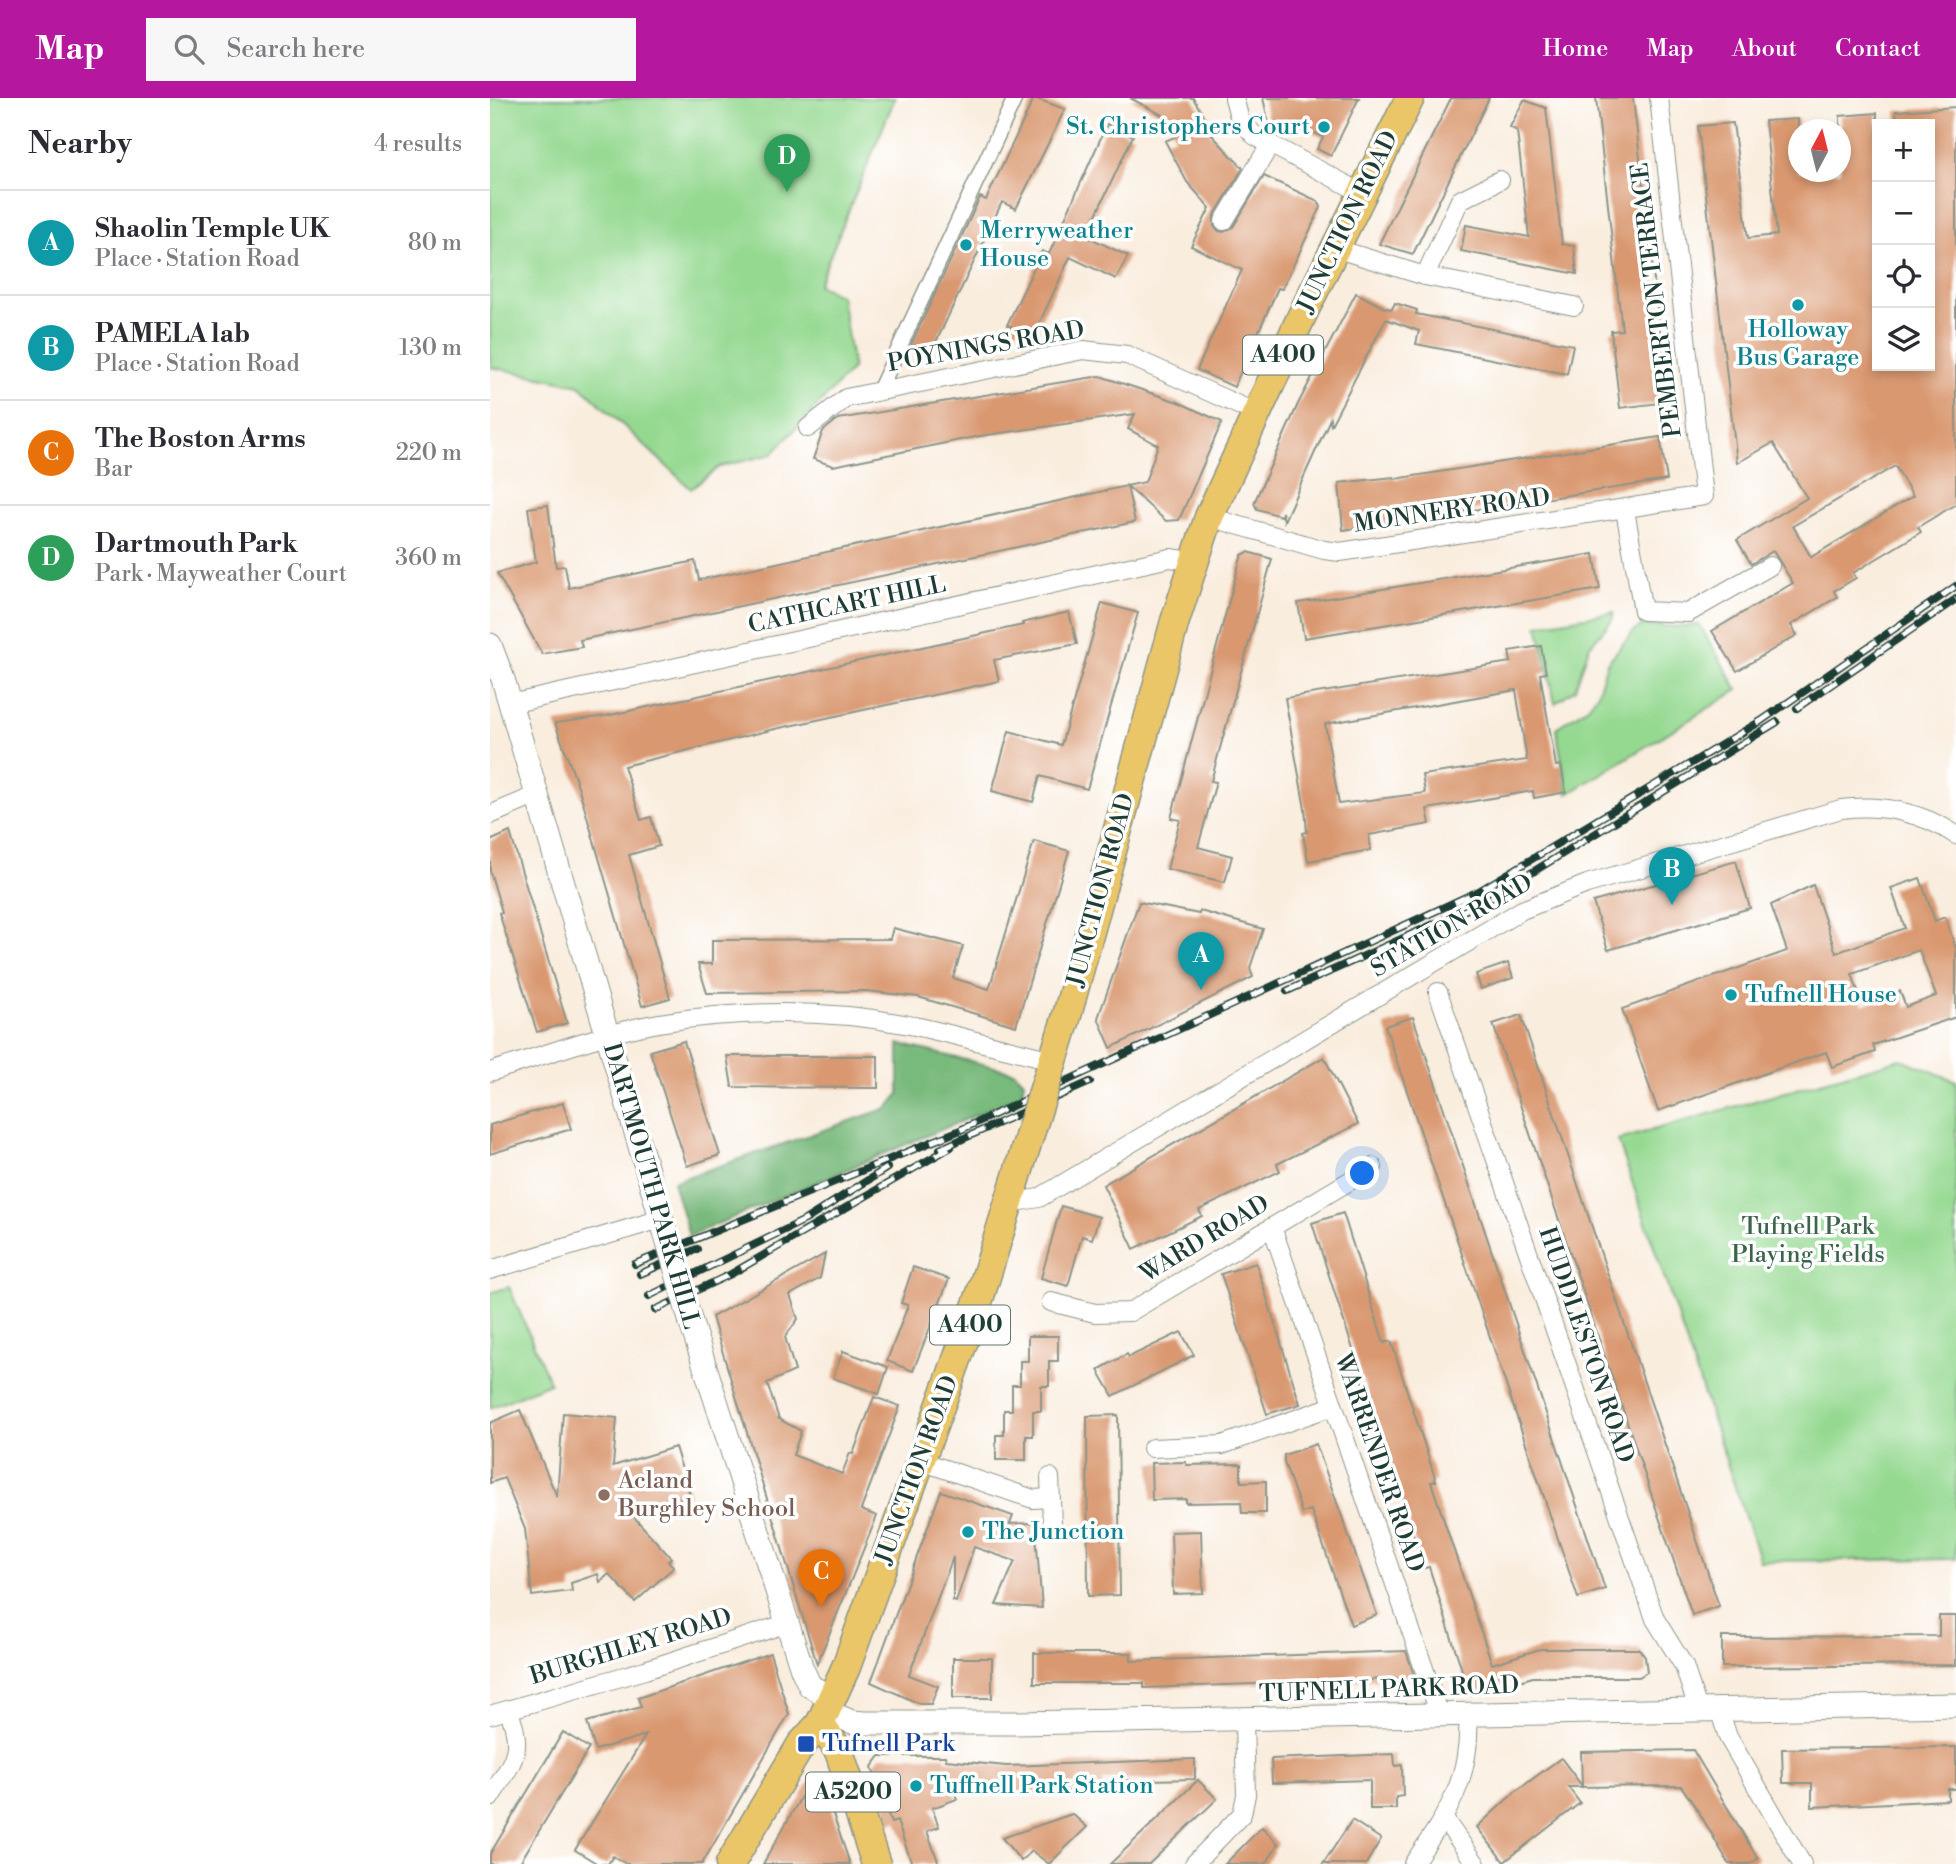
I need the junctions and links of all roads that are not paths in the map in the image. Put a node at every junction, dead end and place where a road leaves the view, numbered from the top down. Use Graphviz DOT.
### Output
graph roads {
  1 [pos="1016,98"];
  2 [pos="1234,98"];
  3 [pos="1410,98"];
  4 [pos="1659,98"];
  5 [pos="1270,145"];
  6 [pos="1500,180"];
  7 [pos="1362,193"];
  8 [pos="1224,221"];
  9 [pos="1334,248"];
  10 [pos="1425,276"];
  11 [pos="1574,306"];
  12 [pos="879,391"];
  13 [pos="1256,413"];
  14 [pos="808,428"];
  15 [pos="1704,496"];
  16 [pos="1625,510"];
  17 [pos="1209,517"];
  18 [pos="1193,561"];
  19 [pos="1770,566"];
  20 [pos="490,645"];
  21 [pos="510,704"];
  22 [pos="537,796"];
  23 [pos="490,815"];
  24 [pos="1956,835"];
  25 [pos="1438,992"];
  26 [pos="607,1036"];
  27 [pos="1052,1060"];
  28 [pos="490,1073"];
  29 [pos="1373,1167"];
  30 [pos="1009,1203"];
  31 [pos="663,1227"];
  32 [pos="1272,1227"];
  33 [pos="490,1270"];
  34 [pos="1051,1301"];
  35 [pos="1333,1406"];
  36 [pos="1152,1448"];
  37 [pos="921,1461"];
  38 [pos="1050,1478"];
  39 [pos="1049,1498"];
  40 [pos="1052,1525"];
  41 [pos="785,1624"];
  42 [pos="1956,1705"];
  43 [pos="1709,1709"];
  44 [pos="508,1710"];
  45 [pos="826,1711"];
  46 [pos="1468,1714"];
  47 [pos="490,1715"];
  48 [pos="1440,1715"];
  49 [pos="1244,1720"];
  50 [pos="490,1798"];
  51 [pos="1444,1819"];
  52 [pos="730,1864"];
  53 [pos="876,1864"];
  54 [pos="1194,1864"];
  55 [pos="1413,1864"];
  56 [pos="1476,1864"];
  57 [pos="1802,1864"];
  1 -- 12 [label="street"];
  2 -- 5 [label="street"];
  3 -- 7 [label="main road, JUNCTION ROAD / A400"];
  4 -- 15 [label="street, PEMBERTON TERRACE"];
  5 -- 7 [label="street"];
  5 -- 8 [label="street"];
  6 -- 10 [label="street"];
  7 -- 9 [label="main road, JUNCTION ROAD / A400"];
  9 -- 10 [label="street"];
  9 -- 13 [label="main road, JUNCTION ROAD / A400"];
  10 -- 11 [label="street"];
  12 -- 13 [label="street, POYNINGS ROAD"];
  12 -- 14 [label="street, POYNINGS ROAD"];
  13 -- 17 [label="main road, JUNCTION ROAD / A400"];
  15 -- 16 [label="street, MONNERY ROAD"];
  16 -- 17 [label="street, MONNERY ROAD"];
  16 -- 19 [label="street"];
  17 -- 18 [label="main road, JUNCTION ROAD / A400"];
  18 -- 21 [label="street, CATHCART HILL"];
  18 -- 27 [label="main road, JUNCTION ROAD / A400, bridge"];
  20 -- 21 [label="street, DARTMOUTH PARK HILL"];
  21 -- 22 [label="street, DARTMOUTH PARK HILL"];
  22 -- 23 [label="street"];
  22 -- 26 [label="street, DARTMOUTH PARK HILL"];
  24 -- 30 [label="street, STATION ROAD"];
  25 -- 43 [label="street, HUDDLESTON ROAD"];
  26 -- 27 [label="street, bridge"];
  26 -- 28 [label="street"];
  26 -- 31 [label="street, DARTMOUTH PARK HILL"];
  27 -- 30 [label="main road, JUNCTION ROAD / A400, bridge"];
  29 -- 32 [label="street, WARD ROAD"];
  30 -- 37 [label="main road, JUNCTION ROAD / A400"];
  31 -- 33 [label="street"];
  31 -- 41 [label="street, DARTMOUTH PARK HILL, bridge"];
  32 -- 34 [label="street, WARD ROAD"];
  32 -- 35 [label="street, WARRENDER ROAD"];
  35 -- 36 [label="street"];
  35 -- 48 [label="street, WARRENDER ROAD"];
  37 -- 39 [label="street"];
  37 -- 45 [label="main road, JUNCTION ROAD / A400"];
  38 -- 39 [label="street"];
  39 -- 40 [label="street"];
  41 -- 44 [label="street, BURGHLEY ROAD"];
  41 -- 45 [label="street, DARTMOUTH PARK HILL"];
  42 -- 43 [label="street, TUFNELL PARK ROAD"];
  43 -- 46 [label="street, TUFNELL PARK ROAD"];
  43 -- 57 [label="street, HUDDLESTON ROAD"];
  44 -- 47 [label="street, BURGHLEY ROAD"];
  44 -- 50 [label="street"];
  45 -- 49 [label="street, TUFNELL PARK ROAD"];
  45 -- 52 [label="main road, A400"];
  45 -- 53 [label="main road, A5200"];
  46 -- 48 [label="street, TUFNELL PARK ROAD"];
  46 -- 51 [label="street"];
  48 -- 49 [label="street, TUFNELL PARK ROAD"];
  49 -- 54 [label="street"];
  51 -- 55 [label="street"];
  51 -- 56 [label="street"];
}
